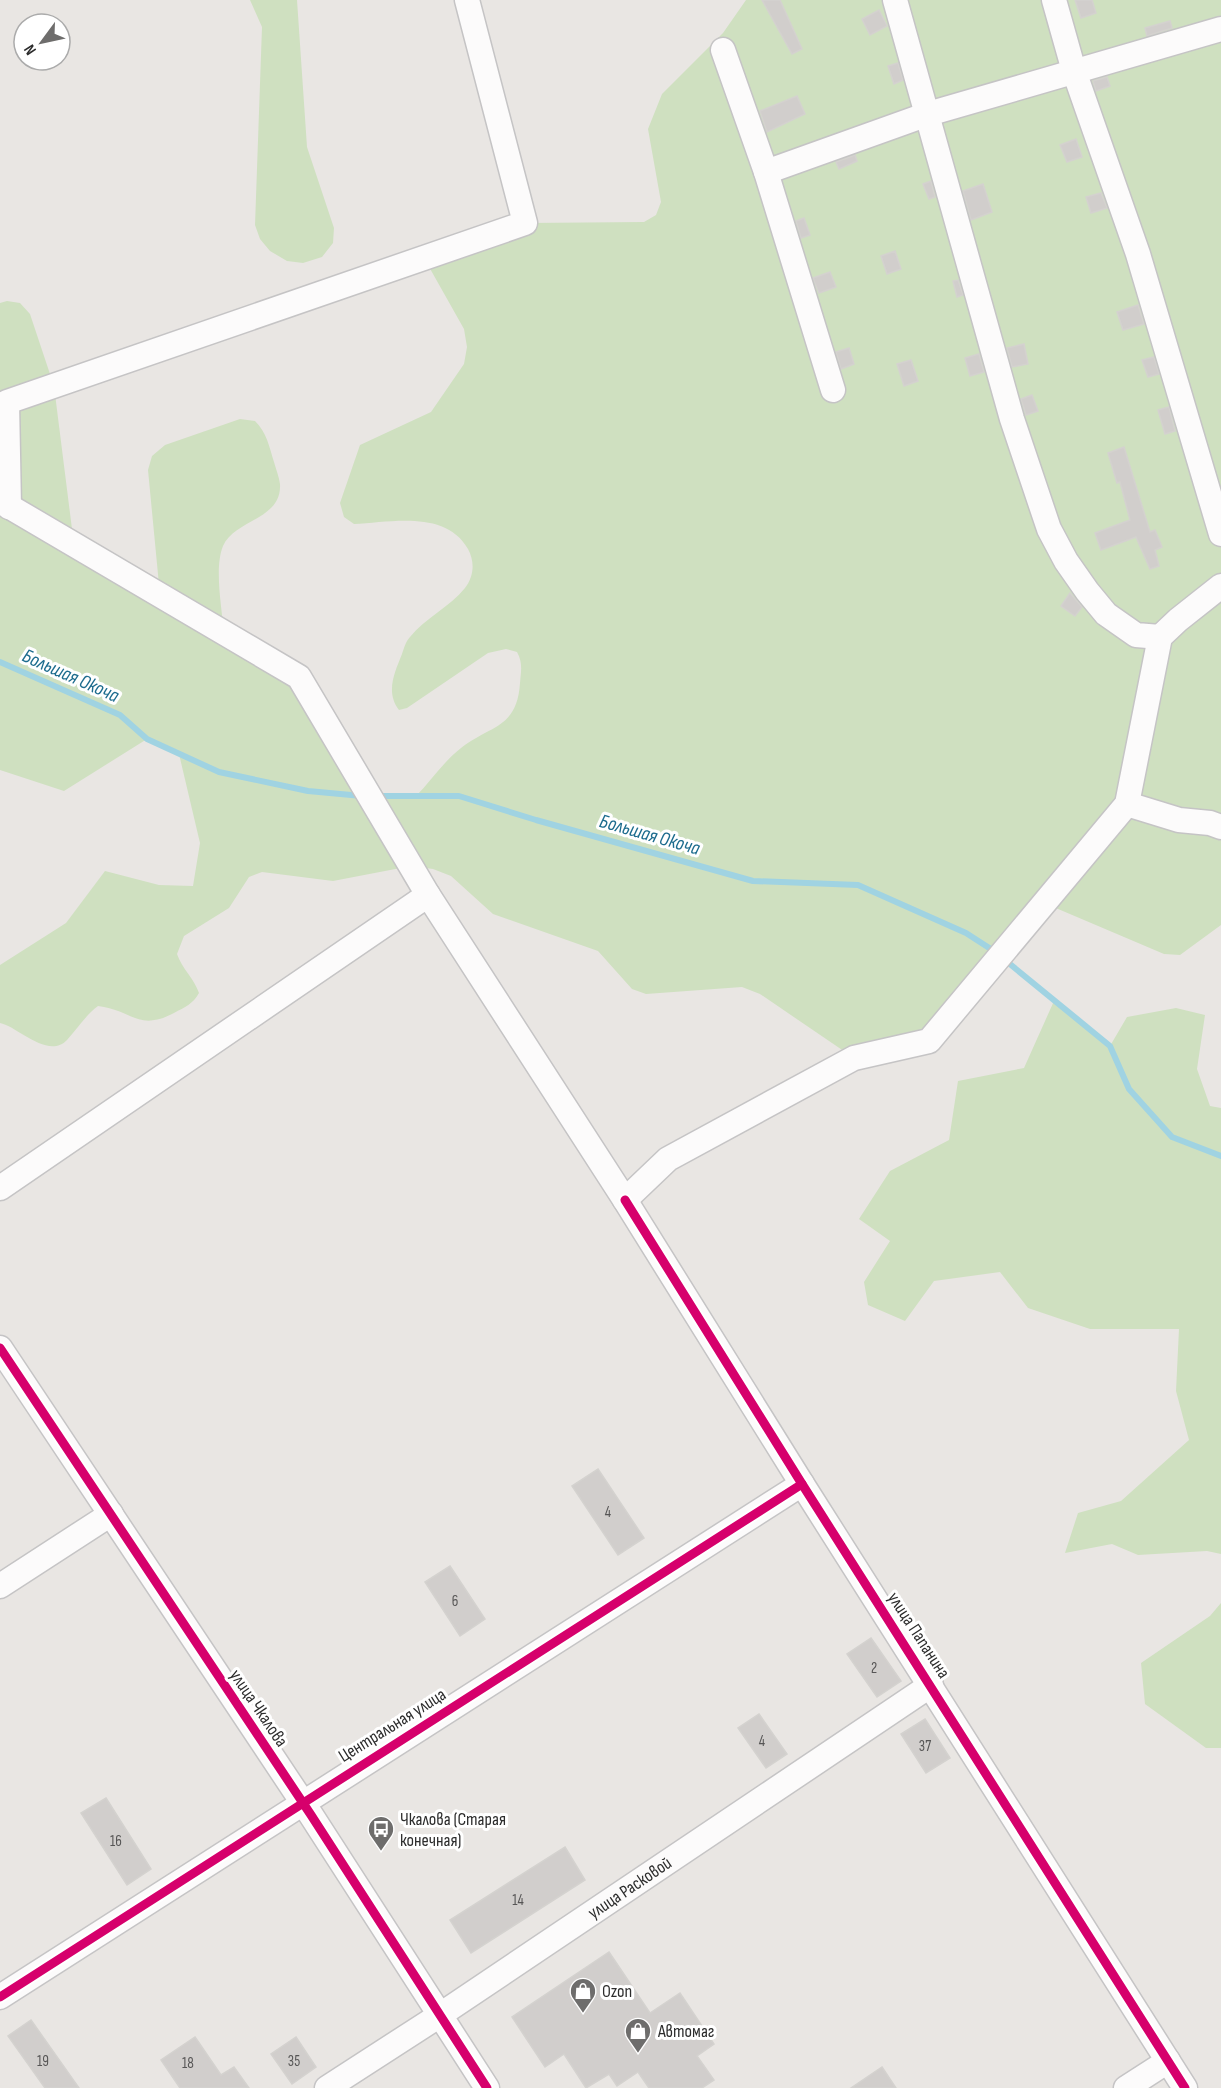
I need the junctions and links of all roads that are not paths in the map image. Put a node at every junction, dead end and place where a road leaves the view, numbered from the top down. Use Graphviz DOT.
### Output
graph roads {
  1 [pos="467,0"];
  2 [pos="895,0"];
  3 [pos="1054,0"];
  4 [pos="1221,29"];
  5 [pos="723,50"];
  6 [pos="1074,71"];
  7 [pos="928,114"];
  8 [pos="766,172"];
  9 [pos="833,390"];
  10 [pos="5,504"];
  11 [pos="1221,534"];
  12 [pos="1221,586"];
  13 [pos="1160,637"];
  14 [pos="1127,804"];
  15 [pos="1218,821"];
  16 [pos="428,895"];
  17 [pos="0,1188"];
  18 [pos="626,1200"];
  19 [pos="0,1348"];
  20 [pos="802,1484"];
  21 [pos="111,1514"];
  22 [pos="0,1586"];
  23 [pos="931,1685"];
  24 [pos="302,1802"];
  25 [pos="0,1997"];
  26 [pos="440,2015"];
  27 [pos="1168,2061"];
  28 [pos="327,2088"];
  29 [pos="487,2088"];
  30 [pos="1126,2088"];
  31 [pos="1185,2088"];
  1 -- 10 [label="street"];
  2 -- 7 [label="street"];
  3 -- 6 [label="street"];
  4 -- 6 [label="street"];
  5 -- 8 [label="street"];
  6 -- 7 [label="street"];
  6 -- 11 [label="street"];
  7 -- 8 [label="street"];
  7 -- 13 [label="street"];
  8 -- 9 [label="street"];
  10 -- 16 [label="street, улица Папанина"];
  12 -- 13 [label="street"];
  13 -- 14 [label="street"];
  14 -- 15 [label="street"];
  14 -- 18 [label="street"];
  16 -- 17 [label="street"];
  16 -- 18 [label="street, улица Папанина"];
  18 -- 20 [label="street, улица Папанина"];
  19 -- 21 [label="street, улица Чкалова"];
  20 -- 23 [label="street, улица Папанина"];
  20 -- 24 [label="street, Центральная улица"];
  21 -- 22 [label="street"];
  21 -- 24 [label="street, улица Чкалова"];
  23 -- 26 [label="street, улица Расковой"];
  23 -- 27 [label="street, улица Папанина"];
  24 -- 25 [label="street, Центральная улица"];
  24 -- 26 [label="street, улица Чкалова"];
  26 -- 28 [label="street, улица Расковой"];
  26 -- 29 [label="street, улица Чкалова"];
  27 -- 30 [label="street"];
  27 -- 31 [label="street, улица Папанина"];
}
